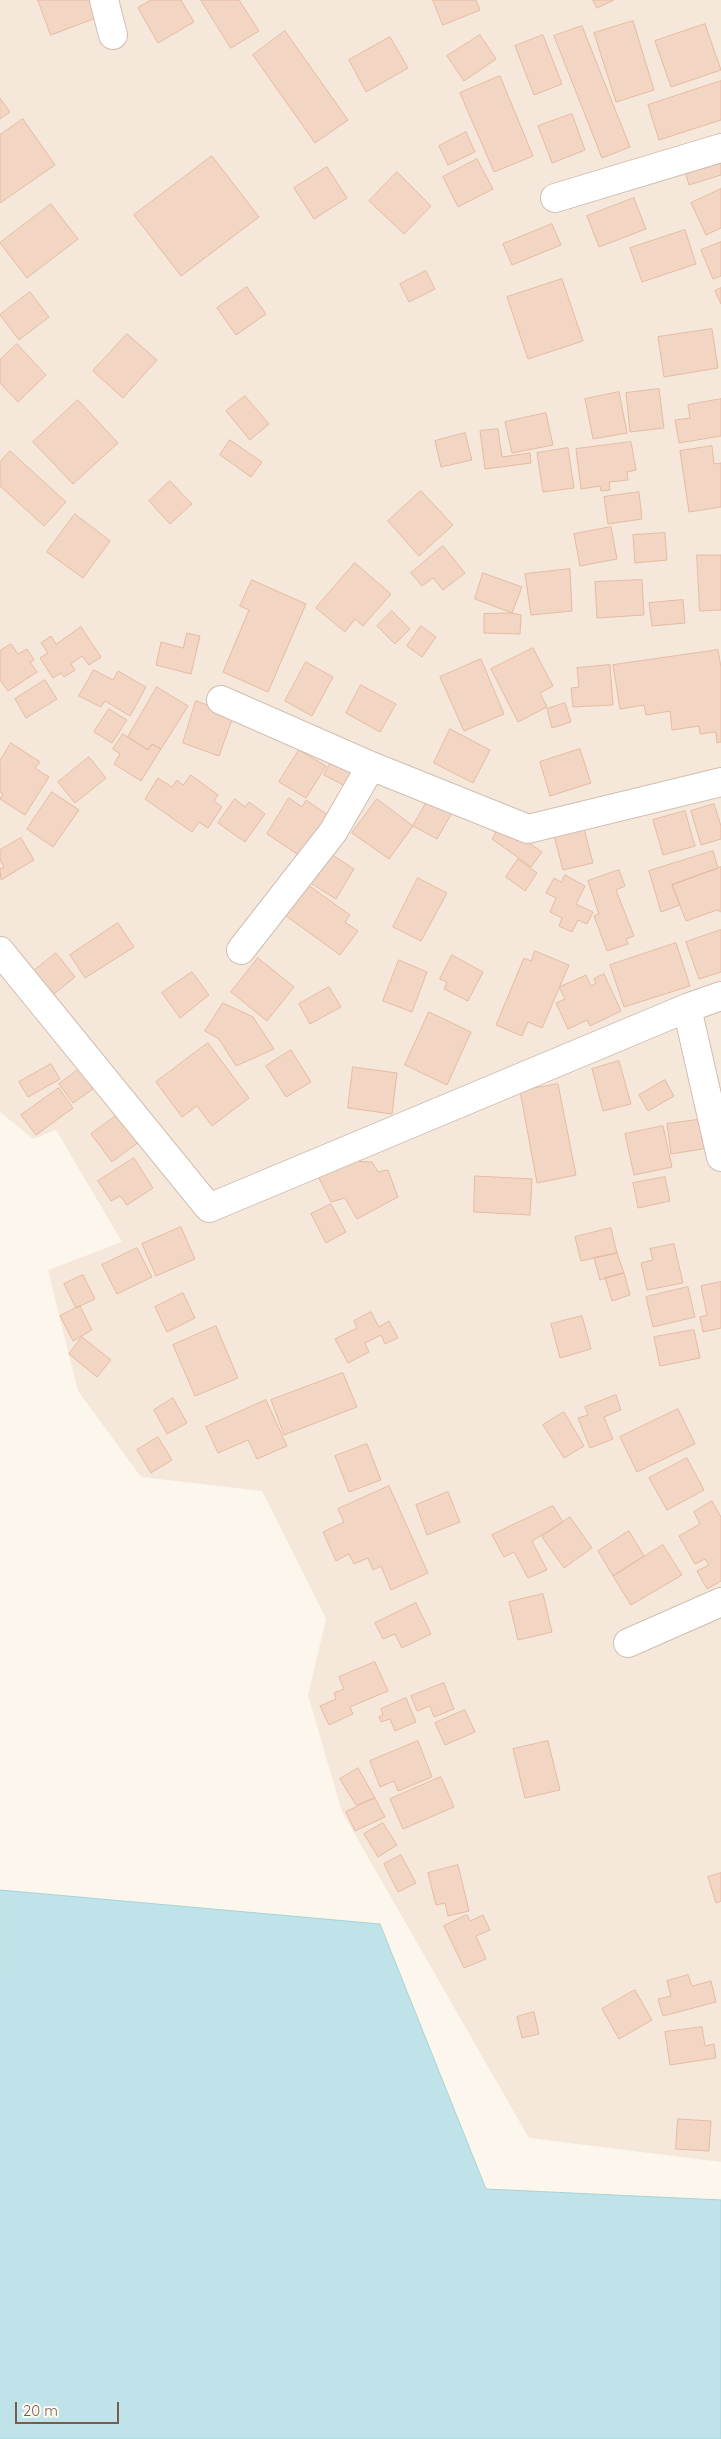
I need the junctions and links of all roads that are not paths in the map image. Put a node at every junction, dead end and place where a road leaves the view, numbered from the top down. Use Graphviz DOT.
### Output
graph roads {
  1 [pos="104,0"];
  2 [pos="113,35"];
  3 [pos="721,148"];
  4 [pos="555,198"];
  5 [pos="221,700"];
  6 [pos="371,766"];
  7 [pos="721,782"];
  8 [pos="241,950"];
  9 [pos="0,951"];
  10 [pos="721,996"];
  11 [pos="686,1008"];
  12 [pos="721,1157"];
  13 [pos="721,1602"];
  14 [pos="628,1643"];
  1 -- 2 [label="street"];
  3 -- 4 [label="street"];
  5 -- 6 [label="street"];
  6 -- 7 [label="street"];
  6 -- 8 [label="street"];
  9 -- 11 [label="street"];
  10 -- 11 [label="street"];
  11 -- 12 [label="street"];
  13 -- 14 [label="street"];
}
